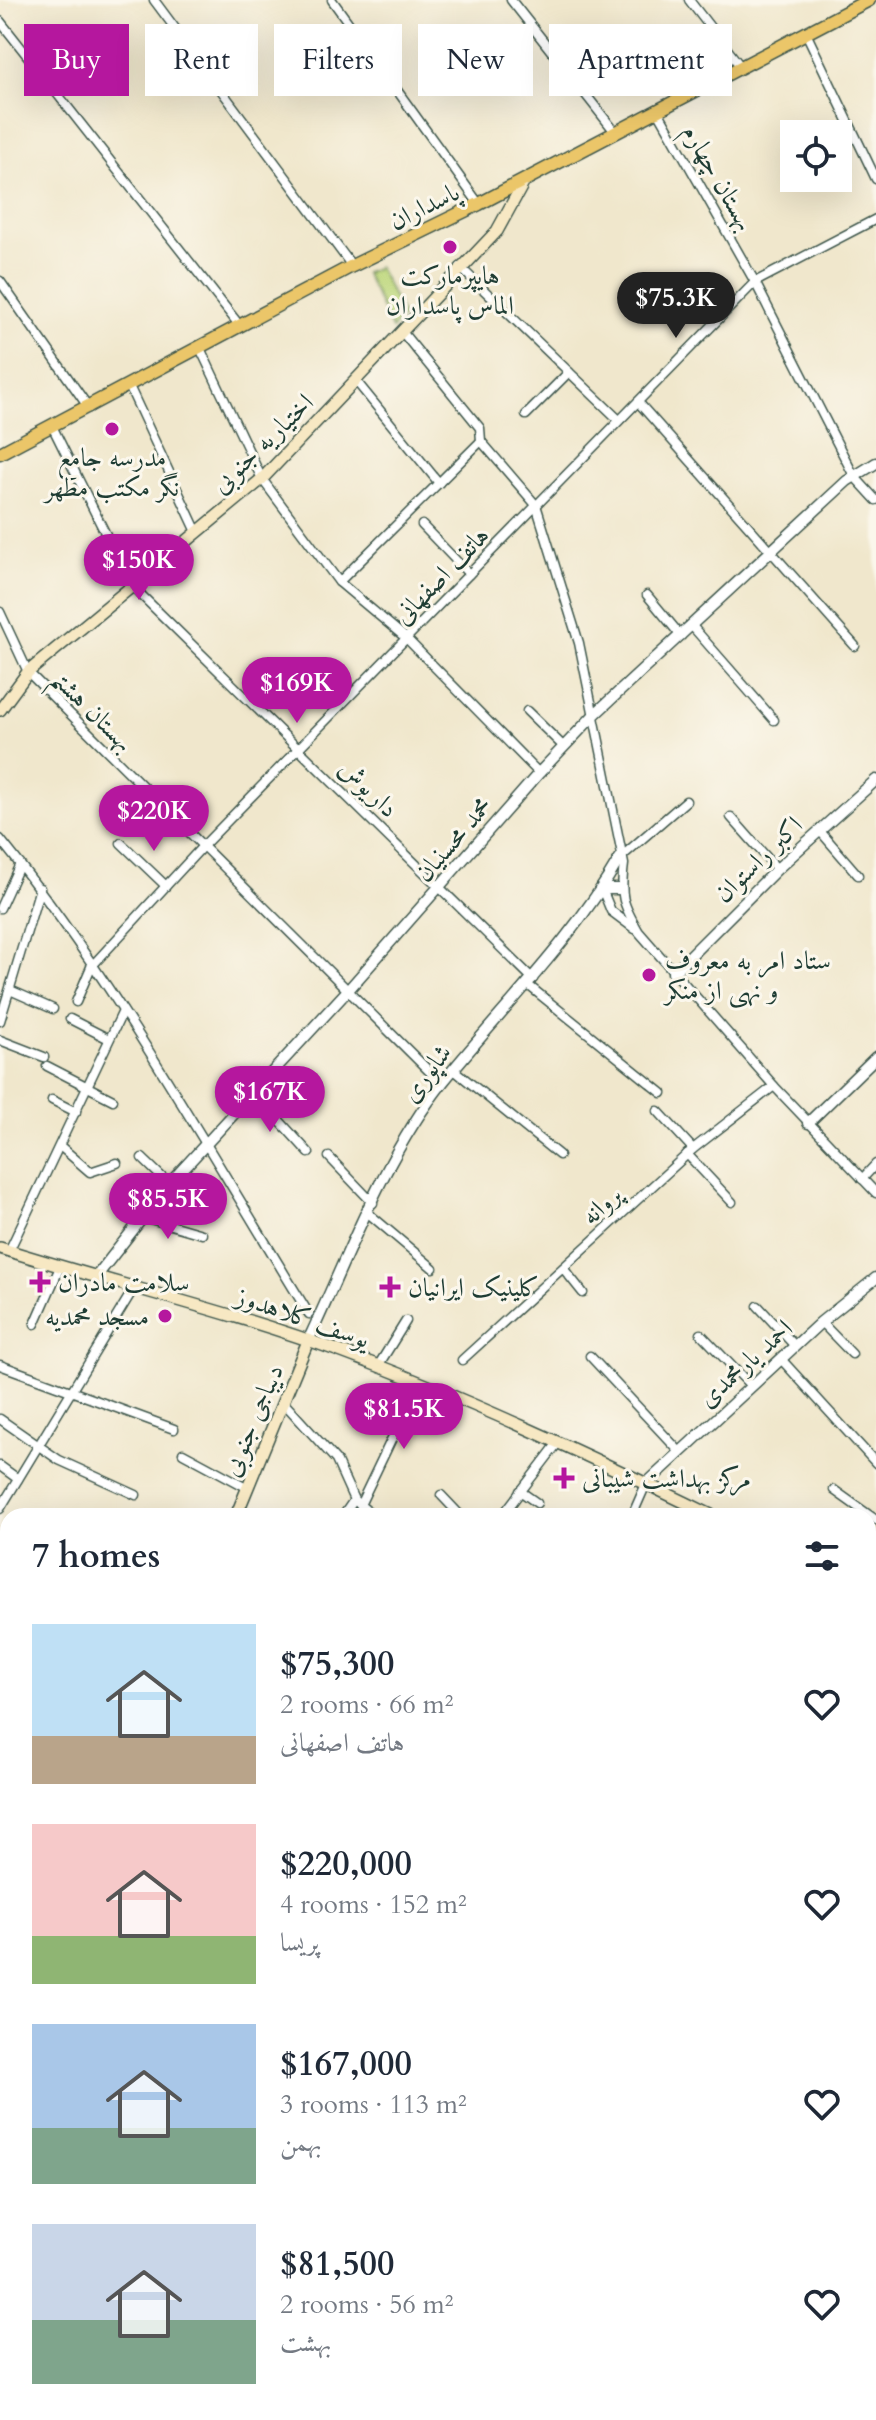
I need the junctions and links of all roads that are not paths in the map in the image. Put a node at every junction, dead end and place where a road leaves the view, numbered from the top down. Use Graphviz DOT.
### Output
graph roads {
  1 [pos="154,0"];
  2 [pos="332,0"];
  3 [pos="511,0"];
  4 [pos="689,0"];
  5 [pos="869,0"];
  6 [pos="0,21"];
  7 [pos="806,33"];
  8 [pos="741,67"];
  9 [pos="658,111"];
  10 [pos="616,133"];
  11 [pos="876,179"];
  12 [pos="525,180"];
  13 [pos="479,204"];
  14 [pos="876,219"];
  15 [pos="352,266"];
  16 [pos="460,267"];
  17 [pos="0,281"];
  18 [pos="755,282"];
  19 [pos="240,326"];
  20 [pos="403,333"];
  21 [pos="200,348"];
  22 [pos="569,372"];
  23 [pos="356,381"];
  24 [pos="129,386"];
  25 [pos="638,402"];
  26 [pos="89,408"];
  27 [pos="526,415"];
  28 [pos="619,420"];
  29 [pos="53,428"];
  30 [pos="0,437"];
  31 [pos="481,441"];
  32 [pos="4,451"];
  33 [pos="876,463"];
  34 [pos="854,476"];
  35 [pos="262,479"];
  36 [pos="439,483"];
  37 [pos="876,500"];
  38 [pos="536,505"];
  39 [pos="422,525"];
  40 [pos="197,532"];
  41 [pos="770,554"];
  42 [pos="469,574"];
  43 [pos="339,582"];
  44 [pos="131,585"];
  45 [pos="647,595"];
  46 [pos="0,612"];
  47 [pos="692,626"];
  48 [pos="681,636"];
  49 [pos="407,639"];
  50 [pos="855,646"];
  51 [pos="28,672"];
  52 [pos="0,710"];
  53 [pos="527,711"];
  54 [pos="594,715"];
  55 [pos="774,720"];
  56 [pos="564,747"];
  57 [pos="298,749"];
  58 [pos="539,773"];
  59 [pos="876,780"];
  60 [pos="686,801"];
  61 [pos="731,817"];
  62 [pos="820,831"];
  63 [pos="0,839"];
  64 [pos="121,843"];
  65 [pos="202,847"];
  66 [pos="620,858"];
  67 [pos="20,864"];
  68 [pos="777,869"];
  69 [pos="858,875"];
  70 [pos="166,886"];
  71 [pos="441,886"];
  72 [pos="40,888"];
  73 [pos="602,889"];
  74 [pos="620,889"];
  75 [pos="3,891"];
  76 [pos="0,908"];
  77 [pos="639,932"];
  78 [pos="91,967"];
  79 [pos="673,973"];
  80 [pos="530,982"];
  81 [pos="350,988"];
  82 [pos="10,990"];
  83 [pos="76,1002"];
  84 [pos="53,1009"];
  85 [pos="123,1011"];
  86 [pos="1,1014"];
  87 [pos="70,1019"];
  88 [pos="109,1039"];
  89 [pos="0,1040"];
  90 [pos="876,1057"];
  91 [pos="454,1070"];
  92 [pos="442,1084"];
  93 [pos="774,1086"];
  94 [pos="87,1087"];
  95 [pos="662,1093"];
  96 [pos="255,1094"];
  97 [pos="52,1100"];
  98 [pos="113,1100"];
  99 [pos="658,1111"];
  100 [pos="76,1112"];
  101 [pos="808,1123"];
  102 [pos="205,1145"];
  103 [pos="60,1146"];
  104 [pos="690,1152"];
  105 [pos="309,1153"];
  106 [pos="559,1155"];
  107 [pos="329,1157"];
  108 [pos="142,1158"];
  109 [pos="117,1163"];
  110 [pos="876,1164"];
  111 [pos="862,1179"];
  112 [pos="169,1184"];
  113 [pos="876,1193"];
  114 [pos="732,1202"];
  115 [pos="370,1208"];
  116 [pos="143,1217"];
  117 [pos="202,1234"];
  118 [pos="4,1250"];
  119 [pos="60,1267"];
  120 [pos="433,1268"];
  121 [pos="563,1268"];
  122 [pos="96,1277"];
  123 [pos="876,1278"];
  124 [pos="134,1288"];
  125 [pos="583,1293"];
  126 [pos="758,1306"];
  127 [pos="309,1314"];
  128 [pos="406,1321"];
  129 [pos="821,1322"];
  130 [pos="35,1324"];
  131 [pos="701,1334"];
  132 [pos="308,1341"];
  133 [pos="795,1346"];
  134 [pos="852,1354"];
  135 [pos="590,1356"];
  136 [pos="781,1359"];
  137 [pos="462,1360"];
  138 [pos="0,1365"];
  139 [pos="378,1366"];
  140 [pos="419,1382"];
  141 [pos="751,1386"];
  142 [pos="73,1392"];
  143 [pos="284,1403"];
  144 [pos="0,1419"];
  145 [pos="174,1429"];
  146 [pos="557,1444"];
  147 [pos="39,1445"];
  148 [pos="680,1452"];
  149 [pos="183,1453"];
  150 [pos="876,1463"];
  151 [pos="0,1466"];
  152 [pos="18,1479"];
  153 [pos="646,1484"];
  154 [pos="248,1488"];
  155 [pos="834,1490"];
  156 [pos="520,1491"];
  157 [pos="136,1495"];
  158 [pos="441,1495"];
  159 [pos="357,1503"];
  160 [pos="537,1503"];
  161 [pos="1,1508"];
  162 [pos="239,1508"];
  163 [pos="352,1508"];
  164 [pos="364,1508"];
  165 [pos="453,1508"];
  166 [pos="508,1508"];
  167 [pos="636,1508"];
  168 [pos="696,1508"];
  169 [pos="859,1508"];
  1 -- 15 [label="street"];
  2 -- 13 [label="street"];
  3 -- 10 [label="street"];
  4 -- 8 [label="street"];
  5 -- 7 [label="main road, پاسداران"];
  6 -- 19 [label="street"];
  7 -- 8 [label="main road, پاسداران"];
  7 -- 11 [label="street"];
  8 -- 9 [label="main road, پاسداران"];
  9 -- 10 [label="main road, پاسداران"];
  9 -- 18 [label="street, بهستان چهارم"];
  10 -- 12 [label="main road, پاسداران"];
  12 -- 13 [label="main road, پاسداران"];
  12 -- 16 [label="main road, اختیاریه جنوبی"];
  13 -- 15 [label="main road, پاسداران"];
  14 -- 18 [label="street, هاتف اصفهانی"];
  15 -- 19 [label="main road, پاسداران"];
  16 -- 20 [label="main road, اختیاریه جنوبی"];
  16 -- 22 [label="street"];
  17 -- 26 [label="street"];
  18 -- 25 [label="street, هاتف اصفهانی"];
  18 -- 34 [label="street, بهستان چهارم"];
  19 -- 21 [label="main road, پاسداران"];
  20 -- 23 [label="main road, اختیاریه جنوبی"];
  20 -- 31 [label="street"];
  21 -- 24 [label="main road, پاسداران"];
  21 -- 35 [label="street"];
  22 -- 27 [label="street"];
  22 -- 28 [label="street"];
  23 -- 35 [label="main road, اختیاریه جنوبی"];
  23 -- 36 [label="street"];
  24 -- 26 [label="main road, پاسداران"];
  24 -- 40 [label="street"];
  25 -- 28 [label="street, هاتف اصفهانی"];
  25 -- 41 [label="street"];
  26 -- 29 [label="main road, پاسداران"];
  28 -- 38 [label="street, هاتف اصفهانی"];
  29 -- 32 [label="main road, پاسداران"];
  29 -- 44 [label="street, داریوش"];
  30 -- 32 [label="main road"];
  31 -- 36 [label="street"];
  31 -- 38 [label="street"];
  33 -- 34 [label="street, محمد محسنیان"];
  34 -- 37 [label="street, بهستان چهارم"];
  34 -- 41 [label="street, محمد محسنیان"];
  35 -- 40 [label="main road, اختیاریه جنوبی"];
  35 -- 43 [label="street"];
  36 -- 43 [label="street"];
  38 -- 42 [label="street, هاتف اصفهانی"];
  38 -- 54 [label="street"];
  39 -- 42 [label="street"];
  40 -- 44 [label="main road, اختیاریه جنوبی"];
  41 -- 47 [label="street, محمد محسنیان"];
  41 -- 50 [label="street"];
  42 -- 49 [label="street, هاتف اصفهانی"];
  43 -- 49 [label="street"];
  44 -- 51 [label="main road, اختیاریه جنوبی"];
  44 -- 57 [label="street, داریوش"];
  45 -- 48 [label="street"];
  46 -- 51 [label="street, بهستان هشتم"];
  47 -- 48 [label="street, محمد محسنیان"];
  47 -- 55 [label="street"];
  48 -- 54 [label="street, محمد محسنیان"];
  49 -- 57 [label="street, هاتف اصفهانی"];
  49 -- 58 [label="street"];
  51 -- 52 [label="main road, اختیاریه جنوبی"];
  51 -- 65 [label="street, بهستان هشتم"];
  53 -- 56 [label="street"];
  54 -- 56 [label="street, محمد محسنیان"];
  54 -- 66 [label="street"];
  56 -- 58 [label="street, محمد محسنیان"];
  57 -- 65 [label="street, هاتف اصفهانی"];
  57 -- 71 [label="street, داریوش"];
  58 -- 71 [label="street, محمد محسنیان"];
  59 -- 62 [label="street, اکبر راستوان"];
  60 -- 66 [label="street"];
  61 -- 68 [label="street"];
  62 -- 68 [label="street, اکبر راستوان"];
  62 -- 69 [label="street"];
  63 -- 67 [label="street"];
  64 -- 70 [label="street"];
  65 -- 70 [label="street, هاتف اصفهانی"];
  65 -- 81 [label="street, بهستان هشتم"];
  66 -- 73 [label="street, شاپوری"];
  66 -- 74 [label="street"];
  67 -- 72 [label="street"];
  67 -- 75 [label="street"];
  68 -- 79 [label="street, اکبر راستوان"];
  70 -- 78 [label="street, هاتف اصفهانی"];
  71 -- 80 [label="street, داریوش"];
  71 -- 81 [label="street, محمد محسنیان"];
  72 -- 78 [label="street"];
  72 -- 82 [label="street"];
  73 -- 74 [label="street"];
  73 -- 77 [label="street"];
  73 -- 80 [label="street, شاپوری"];
  74 -- 77 [label="street"];
  75 -- 76 [label="street"];
  77 -- 79 [label="street"];
  78 -- 83 [label="street, هاتف اصفهانی"];
  78 -- 85 [label="street"];
  79 -- 93 [label="street"];
  80 -- 91 [label="street, شاپوری"];
  80 -- 95 [label="street, داریوش"];
  81 -- 92 [label="street, بهستان هشتم"];
  81 -- 96 [label="street, محمد محسنیان"];
  82 -- 84 [label="street"];
  82 -- 86 [label="street"];
  85 -- 88 [label="street"];
  85 -- 102 [label="street"];
  87 -- 88 [label="street"];
  88 -- 94 [label="street"];
  89 -- 94 [label="street"];
  90 -- 101 [label="street"];
  91 -- 92 [label="street, شاپوری"];
  91 -- 106 [label="street"];
  92 -- 115 [label="street, شاپوری"];
  93 -- 101 [label="street"];
  93 -- 104 [label="street, پروانه"];
  94 -- 98 [label="street"];
  94 -- 100 [label="street"];
  96 -- 102 [label="street, محمد محسنیان"];
  96 -- 105 [label="street"];
  97 -- 100 [label="street"];
  99 -- 104 [label="street"];
  100 -- 103 [label="street"];
  101 -- 111 [label="street"];
  102 -- 112 [label="street, محمد محسنیان"];
  102 -- 127 [label="street"];
  103 -- 109 [label="street"];
  103 -- 118 [label="street"];
  104 -- 114 [label="street"];
  104 -- 121 [label="street, پروانه"];
  107 -- 115 [label="street"];
  108 -- 112 [label="street"];
  110 -- 111 [label="street"];
  111 -- 113 [label="street"];
  112 -- 116 [label="street, محمد محسنیان"];
  115 -- 120 [label="street"];
  115 -- 132 [label="street, شاپوری"];
  116 -- 117 [label="street"];
  116 -- 122 [label="street, محمد محسنیان"];
  118 -- 119 [label="main road, یوسف کلاهدوز"];
  119 -- 122 [label="main road, یوسف کلاهدوز"];
  119 -- 130 [label="street"];
  121 -- 125 [label="street"];
  121 -- 137 [label="street, پروانه"];
  122 -- 124 [label="main road, یوسف کلاهدوز"];
  123 -- 129 [label="street, احمد یارمحمدی"];
  124 -- 132 [label="main road, یوسف کلاهدوز"];
  124 -- 142 [label="street"];
  126 -- 133 [label="street"];
  128 -- 139 [label="street"];
  129 -- 133 [label="street, احمد یارمحمدی"];
  129 -- 134 [label="street"];
  131 -- 141 [label="street"];
  132 -- 139 [label="main road, یوسف کلاهدوز"];
  132 -- 143 [label="main road, دیباجی جنوبی"];
  133 -- 136 [label="street, احمد یارمحمدی"];
  135 -- 148 [label="street"];
  136 -- 141 [label="street, احمد یارمحمدی"];
  136 -- 150 [label="street"];
  138 -- 142 [label="street"];
  139 -- 140 [label="main road, یوسف کلاهدوز"];
  140 -- 146 [label="main road, یوسف کلاهدوز"];
  140 -- 159 [label="street"];
  141 -- 148 [label="street, احمد یارمحمدی"];
  142 -- 145 [label="street"];
  142 -- 147 [label="street"];
  143 -- 154 [label="main road, دیباجی جنوبی"];
  143 -- 159 [label="street"];
  144 -- 147 [label="street"];
  146 -- 153 [label="main road, یوسف کلاهدوز"];
  146 -- 156 [label="street"];
  147 -- 152 [label="street"];
  147 -- 157 [label="street"];
  148 -- 153 [label="street, احمد یارمحمدی"];
  149 -- 154 [label="street"];
  151 -- 152 [label="street"];
  152 -- 161 [label="street"];
  153 -- 167 [label="street"];
  153 -- 168 [label="main road, یوسف کلاهدوز"];
  154 -- 162 [label="main road, دیباجی جنوبی"];
  155 -- 169 [label="street"];
  156 -- 160 [label="street"];
  156 -- 166 [label="street"];
  158 -- 165 [label="street"];
  159 -- 163 [label="street"];
  159 -- 164 [label="street"];
}
